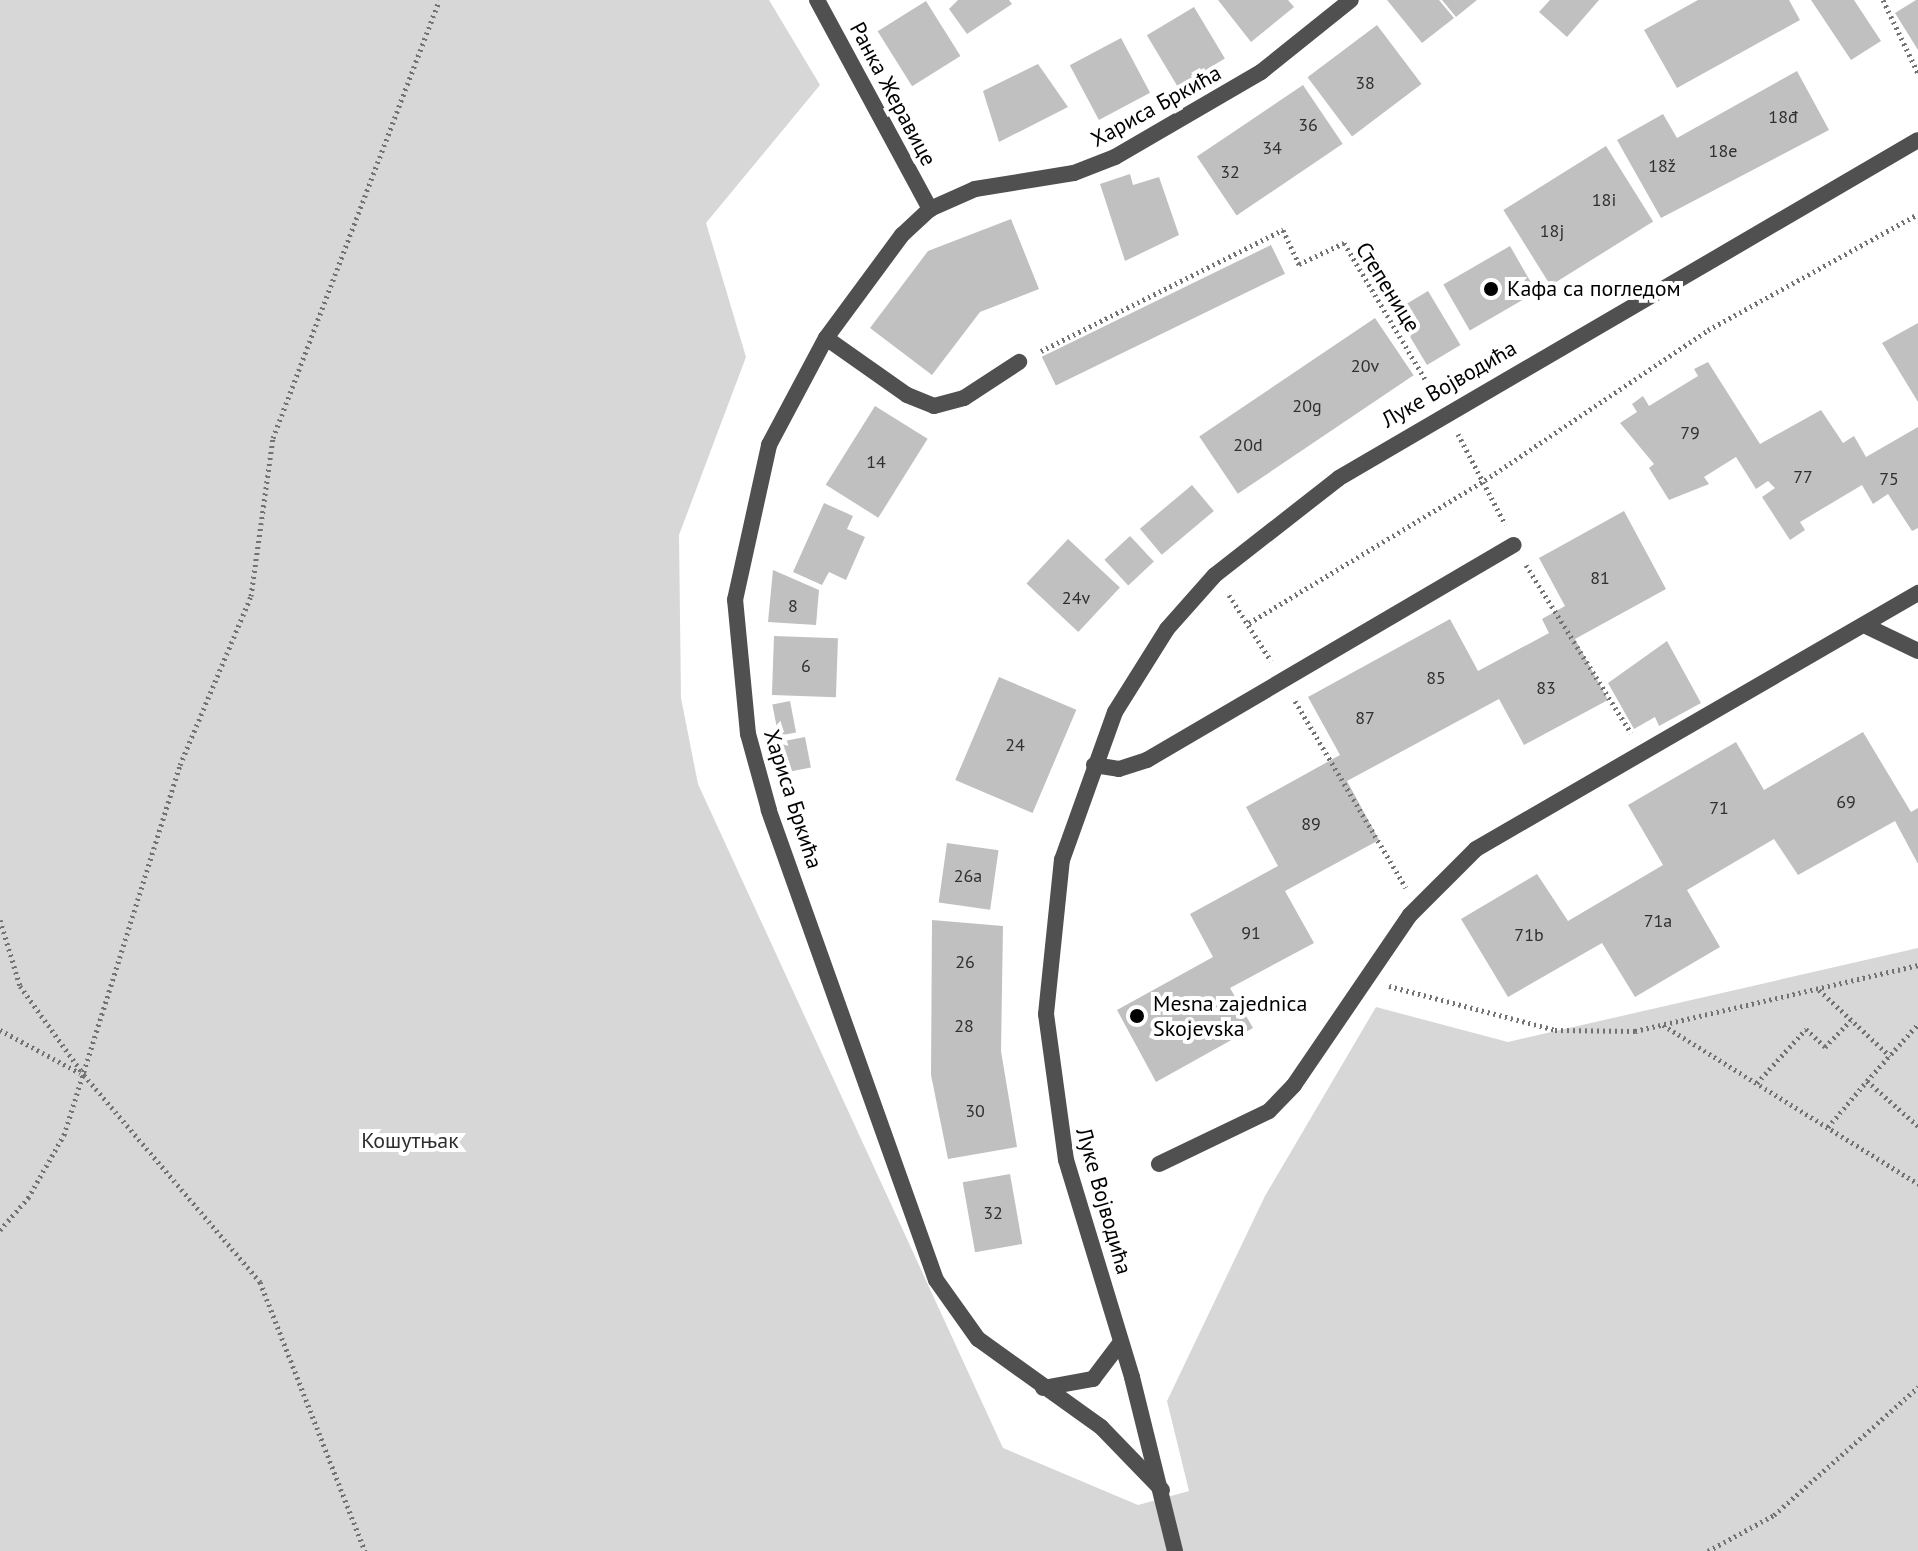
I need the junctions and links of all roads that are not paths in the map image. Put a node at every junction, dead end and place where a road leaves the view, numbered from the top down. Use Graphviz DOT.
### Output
graph roads {
  1 [pos="1351,0"];
  2 [pos="818,1"];
  3 [pos="1918,140"];
  4 [pos="930,209"];
  5 [pos="826,338"];
  6 [pos="1019,362"];
  7 [pos="1514,545"];
  8 [pos="1918,593"];
  9 [pos="1864,625"];
  10 [pos="1918,651"];
  11 [pos="1094,765"];
  12 [pos="1159,1164"];
  13 [pos="1121,1342"];
  14 [pos="1043,1388"];
  15 [pos="1162,1490"];
  16 [pos="1175,1551"];
  1 -- 4 [label="street, Хариса Бркића"];
  2 -- 4 [label="street, Ранка Жеравице"];
  3 -- 11 [label="street, Луке Војводића"];
  4 -- 5 [label="street, Хариса Бркића"];
  5 -- 6 [label="street"];
  5 -- 14 [label="street, Хариса Бркића"];
  7 -- 11 [label="street"];
  8 -- 9 [label="street"];
  9 -- 10 [label="street"];
  9 -- 12 [label="street"];
  11 -- 13 [label="street, Луке Војводића"];
  13 -- 14 [label="street"];
  13 -- 15 [label="street, Луке Војводића"];
  14 -- 15 [label="street, Хариса Бркића"];
  15 -- 16 [label="street, Луке Војводића"];
}
